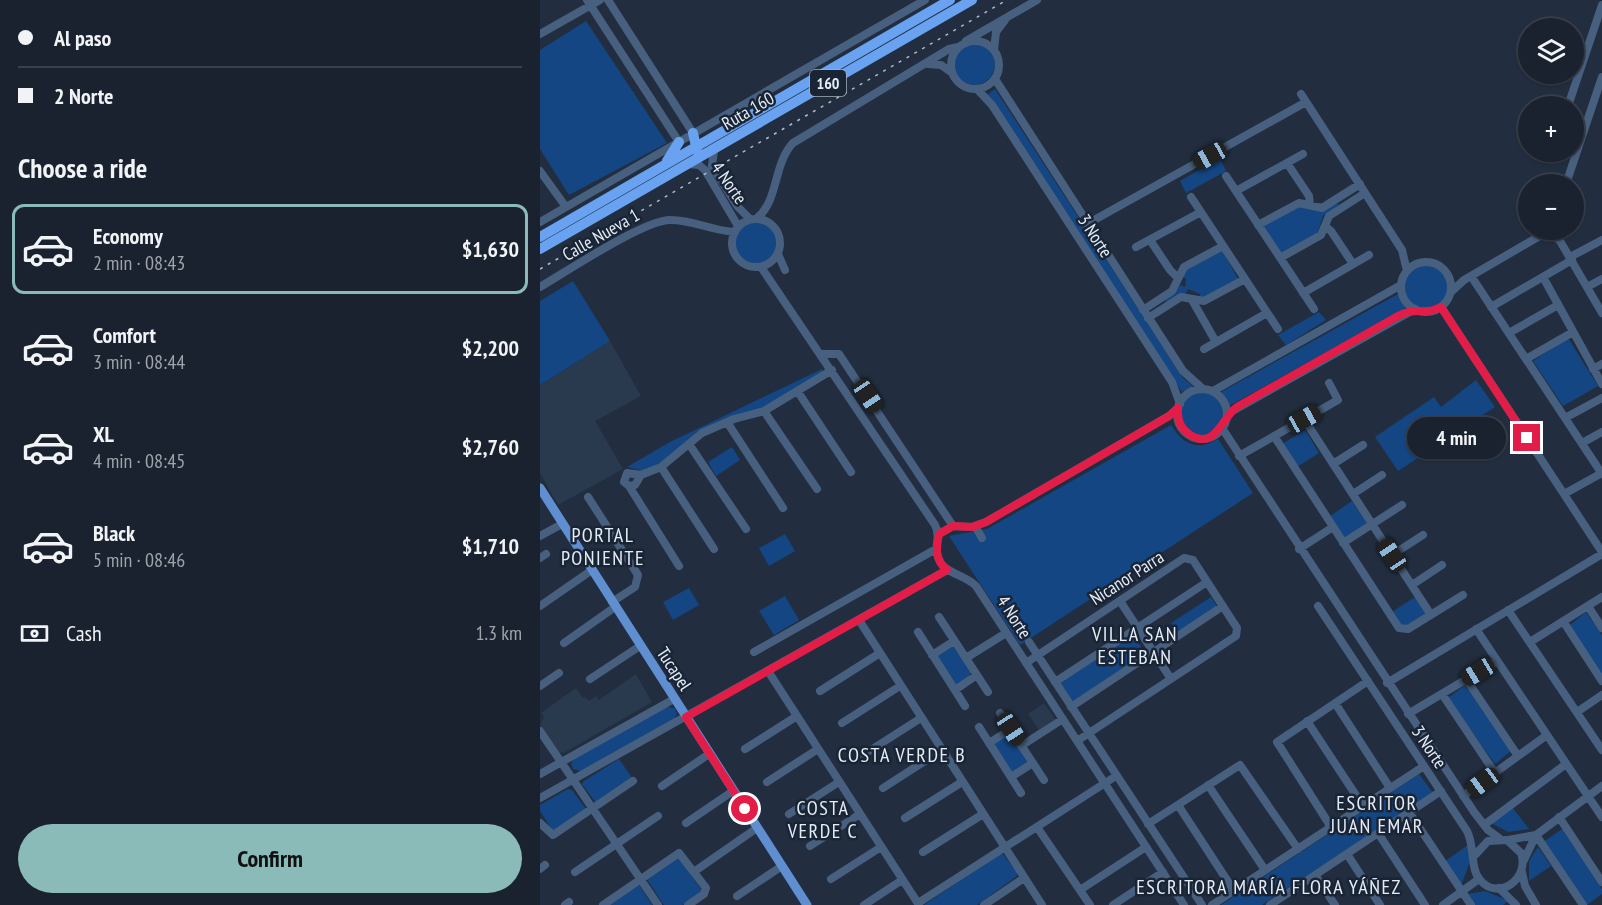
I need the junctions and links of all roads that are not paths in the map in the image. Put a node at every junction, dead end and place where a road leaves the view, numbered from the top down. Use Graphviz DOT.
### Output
graph roads {
  1 [pos="600,0"];
  2 [pos="608,0"];
  3 [pos="925,0"];
  4 [pos="950,0"];
  5 [pos="972,0"];
  6 [pos="1037,0"];
  7 [pos="589,3"];
  8 [pos="1602,6"];
  9 [pos="1009,16"];
  10 [pos="540,34"];
  11 [pos="961,44"];
  12 [pos="994,50"];
  13 [pos="924,66"];
  14 [pos="951,72"];
  15 [pos="1602,77"];
  16 [pos="995,79"];
  17 [pos="645,89"];
  18 [pos="664,89"];
  19 [pos="977,89"];
  20 [pos="1301,94"];
  21 [pos="1571,96"];
  22 [pos="1306,102"];
  23 [pos="693,133"];
  24 [pos="679,142"];
  25 [pos="698,145"];
  26 [pos="714,150"];
  27 [pos="1304,154"];
  28 [pos="665,163"];
  29 [pos="1287,163"];
  30 [pos="689,164"];
  31 [pos="540,171"];
  32 [pos="1569,174"];
  33 [pos="1226,176"];
  34 [pos="1359,184"];
  35 [pos="1236,191"];
  36 [pos="1365,193"];
  37 [pos="1191,197"];
  38 [pos="770,200"];
  39 [pos="1310,205"];
  40 [pos="566,207"];
  41 [pos="1201,212"];
  42 [pos="753,219"];
  43 [pos="540,222"];
  44 [pos="1088,224"];
  45 [pos="1258,225"];
  46 [pos="1325,226"];
  47 [pos="776,228"];
  48 [pos="736,229"];
  49 [pos="715,230"];
  50 [pos="540,237"];
  51 [pos="1150,240"];
  52 [pos="1533,240"];
  53 [pos="1560,240"];
  54 [pos="1602,240"];
  55 [pos="1223,246"];
  56 [pos="1136,247"];
  57 [pos="732,248"];
  58 [pos="540,249"];
  59 [pos="1402,250"];
  60 [pos="778,254"];
  61 [pos="1369,255"];
  62 [pos="1280,258"];
  63 [pos="1571,258"];
  64 [pos="1423,262"];
  65 [pos="1353,264"];
  66 [pos="761,267"];
  67 [pos="785,270"];
  68 [pos="1407,271"];
  69 [pos="1543,277"];
  70 [pos="1178,278"];
  71 [pos="1450,278"];
  72 [pos="1467,278"];
  73 [pos="1245,279"];
  74 [pos="1602,279"];
  75 [pos="1401,285"];
  76 [pos="540,287"];
  77 [pos="1587,287"];
  78 [pos="1451,292"];
  79 [pos="1303,293"];
  80 [pos="1192,300"];
  81 [pos="1558,305"];
  82 [pos="1441,307"];
  83 [pos="1491,307"];
  84 [pos="1314,309"];
  85 [pos="1415,309"];
  86 [pos="1143,310"];
  87 [pos="1267,313"];
  88 [pos="1602,313"];
  89 [pos="1148,318"];
  90 [pos="1278,328"];
  91 [pos="1573,332"];
  92 [pos="1509,333"];
  93 [pos="1216,342"];
  94 [pos="1204,349"];
  95 [pos="822,354"];
  96 [pos="1526,359"];
  97 [pos="1602,364"];
  98 [pos="1593,369"];
  99 [pos="832,370"];
  100 [pos="1329,383"];
  101 [pos="1602,384"];
  102 [pos="1203,389"];
  103 [pos="798,392"];
  104 [pos="1213,392"];
  105 [pos="1602,398"];
  106 [pos="1179,406"];
  107 [pos="764,411"];
  108 [pos="1227,414"];
  109 [pos="1565,418"];
  110 [pos="1304,419"];
  111 [pos="727,422"];
  112 [pos="1222,428"];
  113 [pos="1602,432"];
  114 [pos="1274,436"];
  115 [pos="1582,443"];
  116 [pos="689,444"];
  117 [pos="1363,445"];
  118 [pos="1239,456"];
  119 [pos="1333,464"];
  120 [pos="661,467"];
  121 [pos="851,472"];
  122 [pos="1602,473"];
  123 [pos="641,475"];
  124 [pos="1382,475"];
  125 [pos="629,486"];
  126 [pos="540,488"];
  127 [pos="817,489"];
  128 [pos="1353,494"];
  129 [pos="1564,494"];
  130 [pos="588,497"];
  131 [pos="1402,505"];
  132 [pos="783,508"];
  133 [pos="562,524"];
  134 [pos="1372,524"];
  135 [pos="953,526"];
  136 [pos="975,526"];
  137 [pos="1333,527"];
  138 [pos="746,529"];
  139 [pos="939,534"];
  140 [pos="1423,535"];
  141 [pos="540,536"];
  142 [pos="982,538"];
  143 [pos="1343,543"];
  144 [pos="714,549"];
  145 [pos="936,549"];
  146 [pos="1299,549"];
  147 [pos="1602,553"];
  148 [pos="1392,555"];
  149 [pos="1442,565"];
  150 [pos="680,566"];
  151 [pos="592,570"];
  152 [pos="947,570"];
  153 [pos="1207,582"];
  154 [pos="1412,585"];
  155 [pos="1463,596"];
  156 [pos="1602,597"];
  157 [pos="1120,601"];
  158 [pos="614,605"];
  159 [pos="540,606"];
  160 [pos="1223,606"];
  161 [pos="1318,606"];
  162 [pos="1588,606"];
  163 [pos="1508,610"];
  164 [pos="1431,615"];
  165 [pos="939,617"];
  166 [pos="859,620"];
  167 [pos="1563,621"];
  168 [pos="1137,627"];
  169 [pos="1602,628"];
  170 [pos="1476,629"];
  171 [pos="918,632"];
  172 [pos="1006,633"];
  173 [pos="954,641"];
  174 [pos="1029,642"];
  175 [pos="1530,642"];
  176 [pos="564,643"];
  177 [pos="640,646"];
  178 [pos="1365,650"];
  179 [pos="754,652"];
  180 [pos="1154,652"];
  181 [pos="880,654"];
  182 [pos="932,655"];
  183 [pos="1037,655"];
  184 [pos="966,658"];
  185 [pos="1352,658"];
  186 [pos="1497,660"];
  187 [pos="1026,663"];
  188 [pos="768,671"];
  189 [pos="559,673"];
  190 [pos="977,675"];
  191 [pos="1172,679"];
  192 [pos="1466,679"];
  193 [pos="590,680"];
  194 [pos="1368,681"];
  195 [pos="1602,681"];
  196 [pos="1055,682"];
  197 [pos="1387,683"];
  198 [pos="540,686"];
  199 [pos="900,686"];
  200 [pos="955,690"];
  201 [pos="820,691"];
  202 [pos="988,692"];
  203 [pos="1442,694"];
  204 [pos="1602,695"];
  205 [pos="674,699"];
  206 [pos="1335,703"];
  207 [pos="965,706"];
  208 [pos="1071,706"];
  209 [pos="1577,712"];
  210 [pos="1000,713"];
  211 [pos="1408,714"];
  212 [pos="797,716"];
  213 [pos="686,717"];
  214 [pos="921,718"];
  215 [pos="1063,719"];
  216 [pos="1306,721"];
  217 [pos="842,723"];
  218 [pos="979,727"];
  219 [pos="1011,729"];
  220 [pos="1088,733"];
  221 [pos="541,735"];
  222 [pos="1547,735"];
  223 [pos="1077,741"];
  224 [pos="989,743"];
  225 [pos="1600,744"];
  226 [pos="1022,746"];
  227 [pos="745,749"];
  228 [pos="818,749"];
  229 [pos="942,750"];
  230 [pos="709,754"];
  231 [pos="863,755"];
  232 [pos="1518,756"];
  233 [pos="561,762"];
  234 [pos="1033,763"];
  235 [pos="1566,764"];
  236 [pos="1424,766"];
  237 [pos="1495,773"];
  238 [pos="540,774"];
  239 [pos="1116,776"];
  240 [pos="1011,777"];
  241 [pos="573,780"];
  242 [pos="1044,780"];
  243 [pos="633,782"];
  244 [pos="767,782"];
  245 [pos="839,782"];
  246 [pos="962,782"];
  247 [pos="1104,783"];
  248 [pos="1208,785"];
  249 [pos="662,786"];
  250 [pos="1602,786"];
  251 [pos="884,788"];
  252 [pos="1390,788"];
  253 [pos="733,791"];
  254 [pos="1441,791"];
  255 [pos="1021,793"];
  256 [pos="1463,796"];
  257 [pos="1588,796"];
  258 [pos="540,798"];
  259 [pos="1178,805"];
  260 [pos="1363,806"];
  261 [pos="593,809"];
  262 [pos="1409,812"];
  263 [pos="789,814"];
  264 [pos="860,814"];
  265 [pos="982,814"];
  266 [pos="658,816"];
  267 [pos="1560,817"];
  268 [pos="905,818"];
  269 [pos="1602,818"];
  270 [pos="540,823"];
  271 [pos="686,823"];
  272 [pos="1148,824"];
  273 [pos="1484,825"];
  274 [pos="1037,827"];
  275 [pos="1331,827"];
  276 [pos="757,828"];
  277 [pos="1378,833"];
  278 [pos="1536,835"];
  279 [pos="1503,839"];
  280 [pos="616,843"];
  281 [pos="810,846"];
  282 [pos="881,847"];
  283 [pos="1146,847"];
  284 [pos="1004,848"];
  285 [pos="1298,849"];
  286 [pos="923,852"];
  287 [pos="1347,854"];
  288 [pos="1474,855"];
  289 [pos="1523,862"];
  290 [pos="782,866"];
  291 [pos="1265,870"];
  292 [pos="694,871"];
  293 [pos="575,872"];
  294 [pos="1163,872"];
  295 [pos="1522,872"];
  296 [pos="1315,875"];
  297 [pos="1024,878"];
  298 [pos="640,879"];
  299 [pos="831,879"];
  300 [pos="1479,879"];
  301 [pos="902,880"];
  302 [pos="1602,882"];
  303 [pos="1499,888"];
  304 [pos="1080,890"];
  305 [pos="1234,891"];
  306 [pos="1462,891"];
  307 [pos="737,896"];
  308 [pos="1282,897"];
  309 [pos="805,904"];
  310 [pos="918,904"];
  311 [pos="1182,904"];
  312 [pos="603,905"];
  313 [pos="658,905"];
  314 [pos="688,905"];
  315 [pos="864,905"];
  316 [pos="984,905"];
  317 [pos="1042,905"];
  318 [pos="1090,905"];
  319 [pos="1113,905"];
  320 [pos="1202,905"];
  321 [pos="1212,905"];
  322 [pos="1270,905"];
  323 [pos="1288,905"];
  324 [pos="1335,905"];
  325 [pos="1380,905"];
  326 [pos="1425,905"];
  327 [pos="1443,905"];
  328 [pos="1471,905"];
  329 [pos="1516,905"];
  330 [pos="1536,905"];
  331 [pos="1583,905"];
  1 -- 7 [label="street"];
  2 -- 18 [label="street"];
  3 -- 23 [label="street"];
  4 -- 25 [label="highway, Ruta 160 / 160"];
  5 -- 26 [label="highway, Ruta 160 / 160"];
  6 -- 9 [label="street"];
  7 -- 10 [label="street"];
  7 -- 17 [label="street"];
  8 -- 21 [label="street"];
  9 -- 11 [label="street"];
  9 -- 12 [label="street"];
  11 -- 12 [label="street"];
  11 -- 13 [label="street"];
  11 -- 14 [label="street"];
  12 -- 16 [label="street"];
  13 -- 14 [label="street"];
  13 -- 38 [label="street"];
  14 -- 19 [label="street, 3 Norte"];
  15 -- 32 [label="street"];
  16 -- 19 [label="street"];
  16 -- 44 [label="street, 3 Norte"];
  17 -- 18 [label="street"];
  17 -- 24 [label="street"];
  18 -- 23 [label="street"];
  19 -- 106 [label="street, 3 Norte"];
  20 -- 22 [label="street"];
  22 -- 34 [label="street"];
  22 -- 44 [label="street"];
  23 -- 24 [label="street"];
  23 -- 25 [label="highway"];
  24 -- 28 [label="highway"];
  24 -- 40 [label="street"];
  25 -- 28 [label="highway, Ruta 160 / 160"];
  25 -- 30 [label="highway"];
  26 -- 30 [label="highway, Ruta 160 / 160"];
  26 -- 42 [label="street, 4 Norte"];
  27 -- 29 [label="street"];
  28 -- 50 [label="highway, Ruta 160 / 160"];
  29 -- 35 [label="street"];
  29 -- 39 [label="street"];
  30 -- 48 [label="street, 4 Norte"];
  30 -- 58 [label="highway, Ruta 160 / 160"];
  31 -- 40 [label="street"];
  33 -- 35 [label="street"];
  34 -- 36 [label="street"];
  34 -- 39 [label="street"];
  35 -- 45 [label="street"];
  36 -- 46 [label="street"];
  36 -- 59 [label="street"];
  37 -- 41 [label="street"];
  38 -- 42 [label="street"];
  38 -- 47 [label="street"];
  39 -- 45 [label="street"];
  40 -- 43 [label="street"];
  41 -- 51 [label="street"];
  41 -- 55 [label="street"];
  42 -- 47 [label="street, 4 Norte"];
  42 -- 48 [label="street, 4 Norte"];
  44 -- 86 [label="street, 3 Norte"];
  45 -- 62 [label="street"];
  46 -- 62 [label="street"];
  46 -- 65 [label="street"];
  47 -- 60 [label="street"];
  48 -- 49 [label="street, Calle Nueva 1"];
  48 -- 57 [label="street, 4 Norte"];
  49 -- 57 [label="street"];
  49 -- 76 [label="street, Calle Nueva 1"];
  51 -- 56 [label="street"];
  51 -- 70 [label="street"];
  52 -- 72 [label="street"];
  53 -- 63 [label="street"];
  54 -- 63 [label="street"];
  55 -- 70 [label="street"];
  55 -- 73 [label="street"];
  57 -- 66 [label="street"];
  59 -- 64 [label="street"];
  59 -- 68 [label="street"];
  60 -- 66 [label="street"];
  60 -- 67 [label="street"];
  61 -- 65 [label="street"];
  62 -- 79 [label="street"];
  63 -- 69 [label="street"];
  63 -- 77 [label="street"];
  64 -- 68 [label="street"];
  64 -- 71 [label="street"];
  65 -- 79 [label="street"];
  66 -- 95 [label="street"];
  68 -- 75 [label="street"];
  69 -- 81 [label="street"];
  69 -- 83 [label="street"];
  70 -- 86 [label="street"];
  71 -- 72 [label="street"];
  71 -- 78 [label="street"];
  72 -- 78 [label="street"];
  72 -- 83 [label="street"];
  73 -- 80 [label="street"];
  73 -- 87 [label="street"];
  74 -- 77 [label="street"];
  75 -- 85 [label="street"];
  75 -- 104 [label="street"];
  77 -- 88 [label="street"];
  78 -- 82 [label="street"];
  79 -- 84 [label="street"];
  80 -- 89 [label="street"];
  80 -- 93 [label="street"];
  81 -- 91 [label="street"];
  81 -- 92 [label="street"];
  82 -- 85 [label="street"];
  82 -- 129 [label="street"];
  83 -- 92 [label="street"];
  85 -- 108 [label="street"];
  86 -- 89 [label="street, 3 Norte"];
  87 -- 90 [label="street"];
  87 -- 93 [label="street"];
  89 -- 102 [label="street, 3 Norte"];
  91 -- 96 [label="street"];
  91 -- 98 [label="street"];
  92 -- 96 [label="street"];
  93 -- 94 [label="street"];
  95 -- 99 [label="street"];
  95 -- 135 [label="street"];
  96 -- 109 [label="street"];
  97 -- 98 [label="street"];
  98 -- 101 [label="street"];
  99 -- 103 [label="street"];
  99 -- 139 [label="street"];
  100 -- 110 [label="street"];
  102 -- 104 [label="street"];
  102 -- 106 [label="street"];
  103 -- 107 [label="street"];
  103 -- 121 [label="street"];
  104 -- 108 [label="street"];
  105 -- 109 [label="street"];
  106 -- 112 [label="street"];
  106 -- 136 [label="street"];
  107 -- 111 [label="street"];
  107 -- 127 [label="street"];
  108 -- 112 [label="street"];
  109 -- 115 [label="street"];
  110 -- 114 [label="street"];
  110 -- 119 [label="street"];
  111 -- 116 [label="street"];
  111 -- 132 [label="street"];
  112 -- 118 [label="street, 3 Norte"];
  113 -- 115 [label="street"];
  114 -- 118 [label="street"];
  114 -- 137 [label="street"];
  115 -- 122 [label="street"];
  116 -- 120 [label="street"];
  116 -- 138 [label="street"];
  117 -- 119 [label="street"];
  118 -- 146 [label="street, 3 Norte"];
  119 -- 128 [label="street"];
  120 -- 123 [label="street"];
  120 -- 144 [label="street"];
  122 -- 129 [label="street"];
  123 -- 125 [label="street"];
  123 -- 125 [label="street"];
  124 -- 128 [label="street"];
  125 -- 150 [label="street"];
  126 -- 133 [label="main road, Tucapel"];
  128 -- 134 [label="street"];
  129 -- 147 [label="street"];
  130 -- 158 [label="street"];
  131 -- 134 [label="street"];
  133 -- 141 [label="street"];
  133 -- 151 [label="main road, Tucapel"];
  134 -- 143 [label="street"];
  134 -- 148 [label="street"];
  135 -- 136 [label="street"];
  135 -- 139 [label="street"];
  136 -- 142 [label="street"];
  137 -- 143 [label="street"];
  137 -- 146 [label="street"];
  139 -- 145 [label="street"];
  140 -- 148 [label="street"];
  143 -- 164 [label="street"];
  145 -- 152 [label="street"];
  145 -- 179 [label="street"];
  146 -- 178 [label="street, 3 Norte"];
  147 -- 163 [label="street"];
  148 -- 154 [label="street"];
  149 -- 154 [label="street"];
  151 -- 158 [label="main road, Tucapel"];
  151 -- 159 [label="street"];
  152 -- 166 [label="street"];
  152 -- 172 [label="street, 4 Norte"];
  153 -- 157 [label="street, Nicanor Parra"];
  153 -- 160 [label="street, Nicanor Parra"];
  153 -- 168 [label="street"];
  154 -- 164 [label="street"];
  155 -- 164 [label="street"];
  156 -- 162 [label="street"];
  157 -- 168 [label="street"];
  157 -- 183 [label="street, Nicanor Parra"];
  158 -- 176 [label="street"];
  158 -- 177 [label="main road, Tucapel"];
  160 -- 180 [label="street"];
  160 -- 191 [label="street, Nicanor Parra"];
  161 -- 185 [label="street, 3 Norte"];
  162 -- 167 [label="street"];
  162 -- 169 [label="street"];
  163 -- 170 [label="street"];
  163 -- 175 [label="street"];
  165 -- 173 [label="street"];
  166 -- 181 [label="street"];
  166 -- 188 [label="street"];
  167 -- 175 [label="street"];
  167 -- 195 [label="street"];
  168 -- 180 [label="street"];
  168 -- 196 [label="street"];
  170 -- 186 [label="street"];
  170 -- 197 [label="street"];
  171 -- 182 [label="street"];
  172 -- 184 [label="street"];
  172 -- 187 [label="street, 4 Norte"];
  173 -- 182 [label="street"];
  173 -- 184 [label="street"];
  174 -- 183 [label="street, 4 Norte"];
  175 -- 209 [label="street"];
  177 -- 193 [label="street"];
  177 -- 205 [label="main road, Tucapel"];
  178 -- 185 [label="street"];
  178 -- 197 [label="street, 3 Norte"];
  180 -- 191 [label="street"];
  180 -- 208 [label="street"];
  181 -- 199 [label="street"];
  181 -- 201 [label="street"];
  182 -- 200 [label="street"];
  183 -- 187 [label="street, Nicanor Parra"];
  183 -- 196 [label="street, 4 Norte"];
  184 -- 190 [label="street"];
  185 -- 194 [label="street, 3 Norte"];
  186 -- 192 [label="street"];
  186 -- 222 [label="street"];
  187 -- 215 [label="street, 4 Norte"];
  188 -- 212 [label="street"];
  188 -- 213 [label="street"];
  189 -- 198 [label="street"];
  190 -- 200 [label="street"];
  190 -- 202 [label="street"];
  191 -- 220 [label="street, Nicanor Parra"];
  192 -- 203 [label="street"];
  192 -- 232 [label="street"];
  194 -- 206 [label="street"];
  194 -- 236 [label="street, 3 Norte"];
  196 -- 208 [label="street, 4 Norte"];
  197 -- 211 [label="street, 3 Norte"];
  199 -- 214 [label="street"];
  199 -- 217 [label="street"];
  200 -- 207 [label="street"];
  203 -- 211 [label="street"];
  203 -- 237 [label="street"];
  204 -- 209 [label="street"];
  205 -- 213 [label="main road, Tucapel"];
  205 -- 233 [label="street"];
  206 -- 216 [label="street"];
  206 -- 252 [label="street"];
  208 -- 220 [label="street, 4 Norte"];
  209 -- 225 [label="street"];
  210 -- 219 [label="street"];
  211 -- 256 [label="street, 3 Norte"];
  212 -- 227 [label="street"];
  212 -- 228 [label="street"];
  213 -- 230 [label="main road, Tucapel"];
  213 -- 241 [label="street"];
  214 -- 229 [label="street"];
  214 -- 231 [label="street"];
  215 -- 223 [label="street, 4 Norte"];
  215 -- 226 [label="street"];
  216 -- 260 [label="street"];
  216 -- 275 [label="street"];
  218 -- 224 [label="street"];
  219 -- 224 [label="street"];
  219 -- 226 [label="street"];
  220 -- 223 [label="street, Nicanor Parra"];
  220 -- 239 [label="street, 4 Norte"];
  221 -- 233 [label="street"];
  222 -- 232 [label="street"];
  222 -- 235 [label="street"];
  223 -- 247 [label="street, 4 Norte"];
  224 -- 240 [label="street"];
  226 -- 234 [label="street"];
  228 -- 244 [label="street"];
  228 -- 245 [label="street"];
  229 -- 246 [label="street"];
  229 -- 251 [label="street"];
  230 -- 249 [label="street"];
  230 -- 253 [label="main road, Tucapel"];
  232 -- 237 [label="street"];
  233 -- 238 [label="street"];
  233 -- 241 [label="street"];
  234 -- 240 [label="street"];
  234 -- 242 [label="street"];
  235 -- 257 [label="street"];
  235 -- 273 [label="street"];
  236 -- 252 [label="street"];
  236 -- 254 [label="street, 3 Norte"];
  237 -- 256 [label="street"];
  239 -- 247 [label="street"];
  239 -- 272 [label="street, 4 Norte"];
  240 -- 255 [label="street"];
  241 -- 258 [label="street"];
  241 -- 261 [label="street"];
  243 -- 261 [label="street"];
  245 -- 263 [label="street"];
  245 -- 264 [label="street"];
  246 -- 265 [label="street"];
  246 -- 268 [label="street"];
  247 -- 274 [label="street"];
  247 -- 283 [label="street, 4 Norte"];
  248 -- 259 [label="street"];
  248 -- 285 [label="street"];
  248 -- 291 [label="street"];
  250 -- 257 [label="street"];
  252 -- 260 [label="street"];
  253 -- 271 [label="street"];
  253 -- 276 [label="main road, Tucapel"];
  254 -- 262 [label="street"];
  254 -- 288 [label="street, 3 Norte"];
  256 -- 273 [label="street, 3 Norte"];
  257 -- 267 [label="street"];
  257 -- 269 [label="street"];
  259 -- 272 [label="street"];
  259 -- 305 [label="street"];
  260 -- 275 [label="street"];
  261 -- 270 [label="street"];
  261 -- 280 [label="street"];
  262 -- 277 [label="street"];
  262 -- 306 [label="street"];
  264 -- 281 [label="street"];
  264 -- 282 [label="street"];
  265 -- 284 [label="street"];
  265 -- 286 [label="street"];
  266 -- 280 [label="street"];
  267 -- 278 [label="street"];
  267 -- 302 [label="street"];
  272 -- 320 [label="street, 4 Norte"];
  273 -- 279 [label="street, 3 Norte"];
  274 -- 284 [label="street"];
  274 -- 304 [label="street"];
  275 -- 285 [label="street"];
  276 -- 290 [label="main road, Tucapel"];
  276 -- 292 [label="street"];
  277 -- 287 [label="street"];
  277 -- 326 [label="street"];
  278 -- 279 [label="street"];
  278 -- 289 [label="street"];
  278 -- 331 [label="street"];
  279 -- 288 [label="street"];
  279 -- 289 [label="street"];
  280 -- 293 [label="street"];
  280 -- 298 [label="street"];
  282 -- 299 [label="street"];
  282 -- 301 [label="street"];
  283 -- 294 [label="street, 4 Norte"];
  283 -- 304 [label="street"];
  284 -- 297 [label="street"];
  284 -- 310 [label="street"];
  285 -- 291 [label="street"];
  287 -- 296 [label="street"];
  287 -- 325 [label="street"];
  288 -- 300 [label="street"];
  289 -- 295 [label="street"];
  290 -- 307 [label="street"];
  290 -- 309 [label="main road, Tucapel"];
  291 -- 305 [label="street"];
  292 -- 298 [label="street"];
  292 -- 314 [label="street"];
  294 -- 311 [label="street, 4 Norte"];
  294 -- 319 [label="street"];
  295 -- 303 [label="street"];
  295 -- 330 [label="street"];
  296 -- 308 [label="street"];
  296 -- 324 [label="street"];
  297 -- 316 [label="street"];
  297 -- 317 [label="street"];
  298 -- 312 [label="street"];
  298 -- 313 [label="street"];
  300 -- 303 [label="street"];
  300 -- 306 [label="street"];
  301 -- 310 [label="street"];
  301 -- 315 [label="street"];
  303 -- 329 [label="street"];
  304 -- 318 [label="street"];
  305 -- 321 [label="street"];
  306 -- 327 [label="street"];
  306 -- 328 [label="street"];
  308 -- 322 [label="street"];
  308 -- 323 [label="street"];
}
